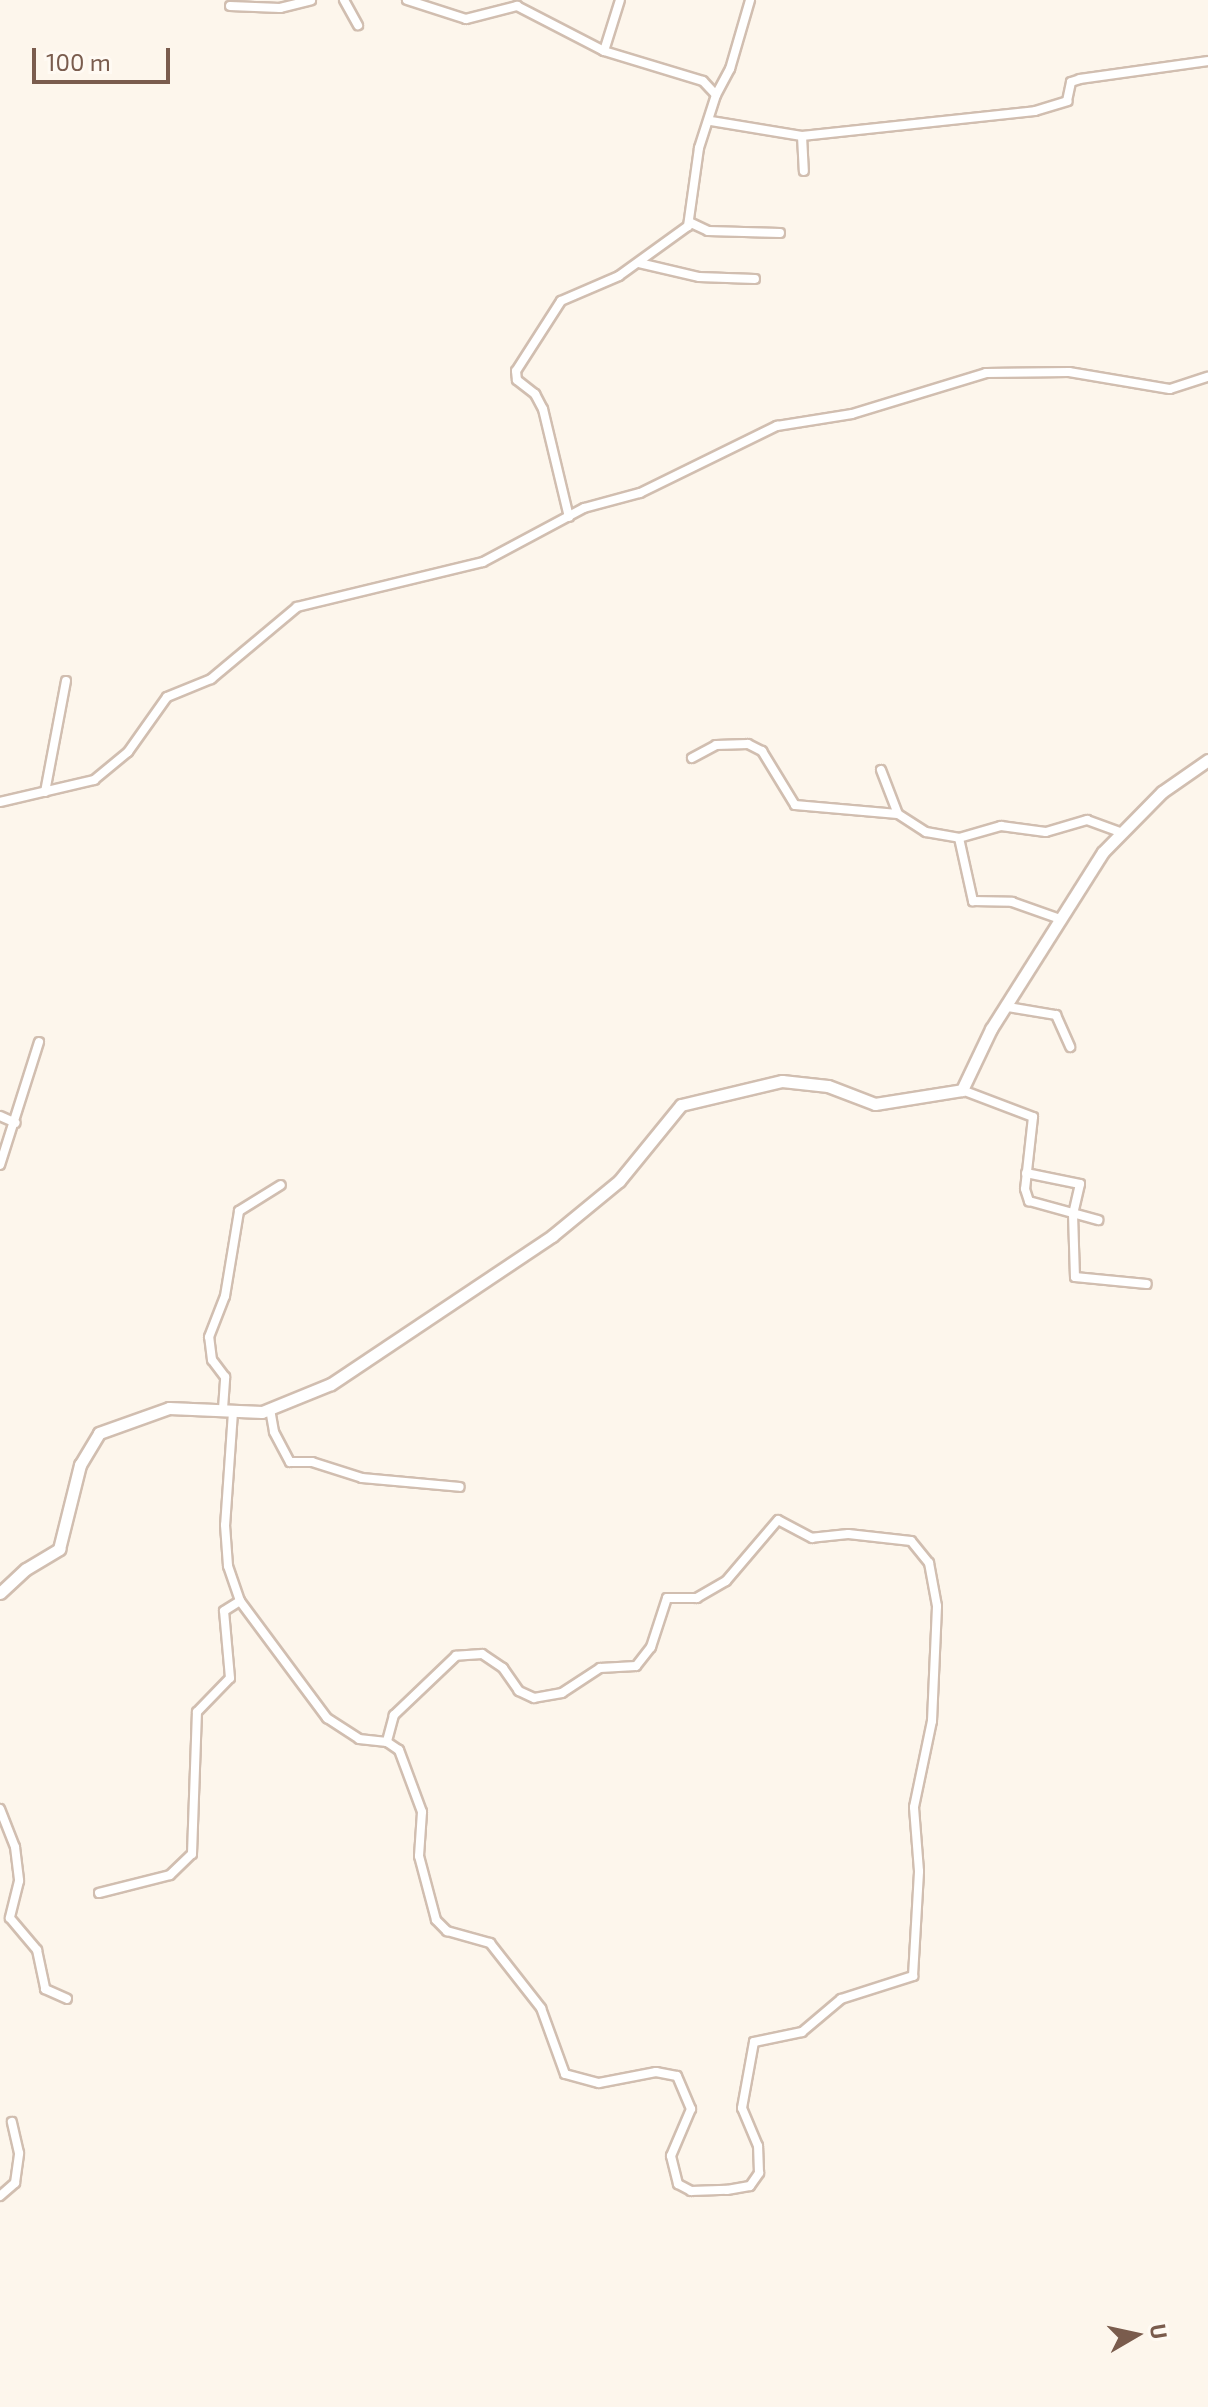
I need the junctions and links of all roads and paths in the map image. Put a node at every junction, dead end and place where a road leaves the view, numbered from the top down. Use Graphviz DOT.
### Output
graph roads {
  1 [pos="311,0"];
  2 [pos="344,0"];
  3 [pos="407,0"];
  4 [pos="620,0"];
  5 [pos="750,0"];
  6 [pos="230,6"];
  7 [pos="358,25"];
  8 [pos="604,51"];
  9 [pos="1208,61"];
  10 [pos="716,95"];
  11 [pos="711,121"];
  12 [pos="802,136"];
  13 [pos="804,171"];
  14 [pos="689,222"];
  15 [pos="780,233"];
  16 [pos="639,263"];
  17 [pos="755,279"];
  18 [pos="1208,377"];
  19 [pos="569,517"];
  20 [pos="66,681"];
  21 [pos="692,758"];
  22 [pos="1208,760"];
  23 [pos="881,770"];
  24 [pos="45,792"];
  25 [pos="0,802"];
  26 [pos="898,814"];
  27 [pos="1120,832"];
  28 [pos="959,838"];
  29 [pos="1060,919"];
  30 [pos="1008,1007"];
  31 [pos="39,1042"];
  32 [pos="1070,1047"];
  33 [pos="962,1090"];
  34 [pos="0,1116"];
  35 [pos="16,1123"];
  36 [pos="0,1165"];
  37 [pos="1026,1173"];
  38 [pos="281,1185"];
  39 [pos="1073,1214"];
  40 [pos="1098,1220"];
  41 [pos="1147,1284"];
  42 [pos="270,1409"];
  43 [pos="228,1410"];
  44 [pos="460,1487"];
  45 [pos="3,1585"];
  46 [pos="240,1601"];
  47 [pos="387,1742"];
  48 [pos="0,1809"];
  49 [pos="99,1893"];
  50 [pos="67,1999"];
  51 [pos="12,2122"];
  52 [pos="0,2196"];
  1 -- 6 [label="street"];
  2 -- 7 [label="street"];
  3 -- 8 [label="street"];
  4 -- 8 [label="street"];
  5 -- 10 [label="street"];
  8 -- 10 [label="street"];
  9 -- 12 [label="street"];
  10 -- 11 [label="street"];
  11 -- 12 [label="street"];
  11 -- 14 [label="street"];
  12 -- 13 [label="street"];
  14 -- 15 [label="street"];
  14 -- 16 [label="street"];
  16 -- 17 [label="street"];
  16 -- 19 [label="street"];
  18 -- 19 [label="street"];
  19 -- 24 [label="street"];
  20 -- 24 [label="street"];
  21 -- 26 [label="street"];
  22 -- 27 [label="street"];
  23 -- 26 [label="street"];
  24 -- 25 [label="street"];
  26 -- 28 [label="street"];
  27 -- 28 [label="street"];
  27 -- 29 [label="street"];
  28 -- 29 [label="street"];
  29 -- 30 [label="street"];
  30 -- 32 [label="street"];
  30 -- 33 [label="street"];
  31 -- 35 [label="street"];
  33 -- 37 [label="street"];
  33 -- 42 [label="street"];
  34 -- 35 [label="street"];
  35 -- 36 [label="street"];
  37 -- 39 [label="street"];
  37 -- 39 [label="street"];
  38 -- 43 [label="street"];
  39 -- 40 [label="street"];
  39 -- 41 [label="street"];
  42 -- 43 [label="street"];
  42 -- 44 [label="street"];
  43 -- 45 [label="street"];
  43 -- 46 [label="street"];
  46 -- 47 [label="street"];
  46 -- 49 [label="street"];
  47 -- 47 [label="street"];
  48 -- 50 [label="street"];
  51 -- 52 [label="street"];
}
